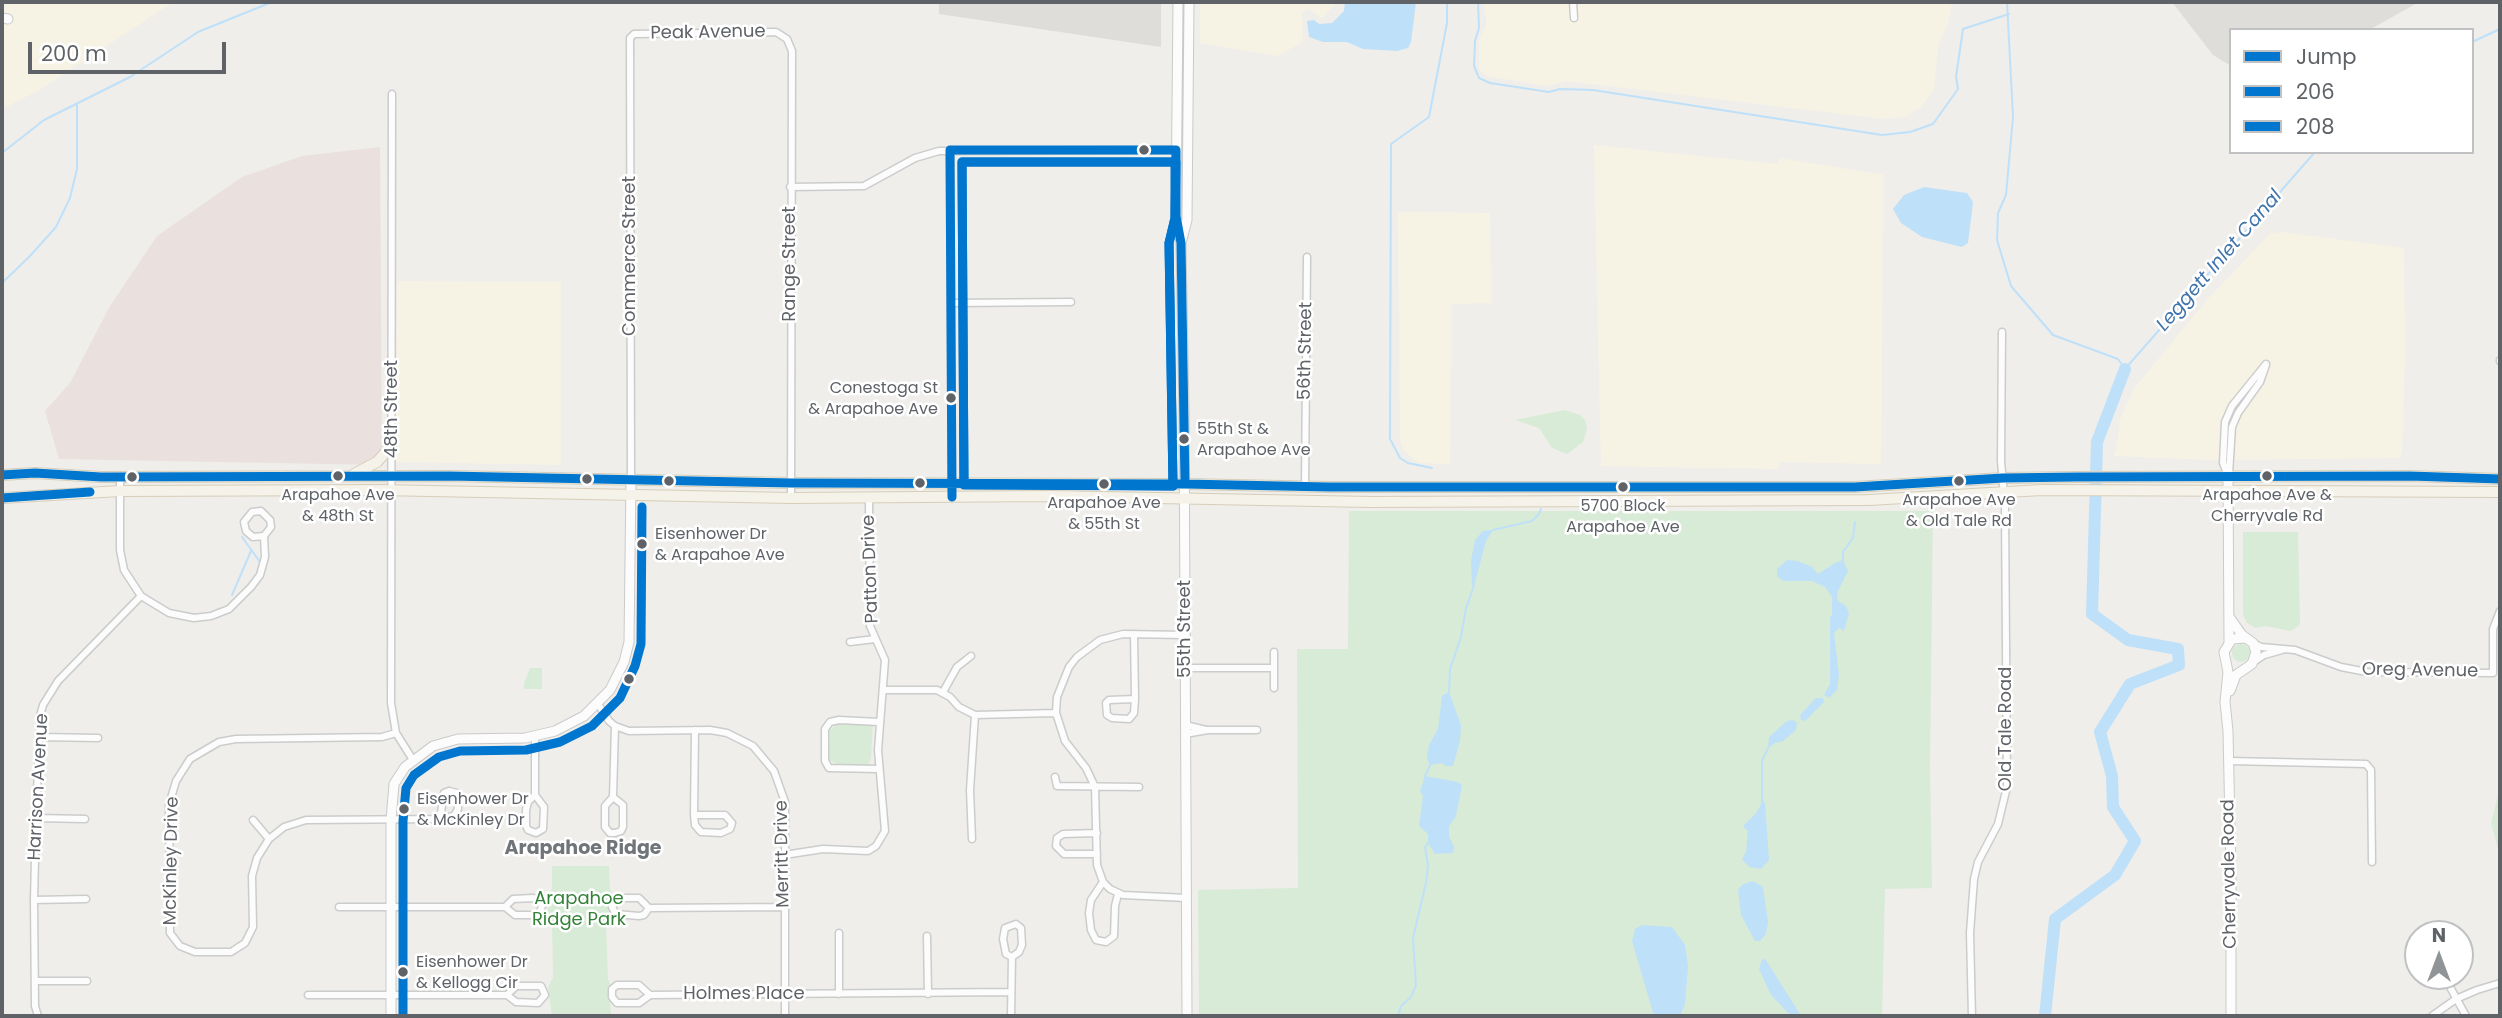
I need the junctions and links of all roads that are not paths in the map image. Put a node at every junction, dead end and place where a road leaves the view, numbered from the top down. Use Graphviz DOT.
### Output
graph roads {
  1 [pos="1178,2"];
  2 [pos="1189,2"];
  3 [pos="1573,2"];
  4 [pos="1574,18"];
  5 [pos="634,34"];
  6 [pos="781,34"];
  7 [pos="392,93"];
  8 [pos="950,150"];
  9 [pos="1176,150"];
  10 [pos="1188,150"];
  11 [pos="790,187"];
  12 [pos="1181,243"];
  13 [pos="1307,257"];
  14 [pos="1071,302"];
  15 [pos="951,303"];
  16 [pos="2002,332"];
  17 [pos="392,444"];
  18 [pos="2,475"];
  19 [pos="120,476"];
  20 [pos="352,476"];
  21 [pos="392,476"];
  22 [pos="2228,476"];
  23 [pos="2003,478"];
  24 [pos="631,479"];
  25 [pos="2500,479"];
  26 [pos="791,483"];
  27 [pos="952,484"];
  28 [pos="1185,484"];
  29 [pos="1305,487"];
  30 [pos="2228,490"];
  31 [pos="120,491"];
  32 [pos="392,491"];
  33 [pos="2004,491"];
  34 [pos="2500,492"];
  35 [pos="630,494"];
  36 [pos="952,497"];
  37 [pos="2,498"];
  38 [pos="791,498"];
  39 [pos="869,498"];
  40 [pos="1185,498"];
  41 [pos="264,536"];
  42 [pos="141,596"];
  43 [pos="2500,611"];
  44 [pos="2228,612"];
  45 [pos="1134,634"];
  46 [pos="1186,635"];
  47 [pos="875,639"];
  48 [pos="2249,640"];
  49 [pos="850,642"];
  50 [pos="2229,642"];
  51 [pos="2287,649"];
  52 [pos="1274,652"];
  53 [pos="971,656"];
  54 [pos="2255,661"];
  55 [pos="2227,662"];
  56 [pos="1186,668"];
  57 [pos="1274,668"];
  58 [pos="2245,668"];
  59 [pos="1274,688"];
  60 [pos="883,690"];
  61 [pos="943,692"];
  62 [pos="1135,699"];
  63 [pos="598,704"];
  64 [pos="1056,713"];
  65 [pos="975,715"];
  66 [pos="879,722"];
  67 [pos="615,726"];
  68 [pos="1185,729"];
  69 [pos="695,730"];
  70 [pos="1257,730"];
  71 [pos="2228,731"];
  72 [pos="396,733"];
  73 [pos="536,736"];
  74 [pos="39,737"];
  75 [pos="98,738"];
  76 [pos="413,760"];
  77 [pos="2229,761"];
  78 [pos="878,769"];
  79 [pos="1055,778"];
  80 [pos="1095,787"];
  81 [pos="1139,787"];
  82 [pos="535,795"];
  83 [pos="613,797"];
  84 [pos="694,815"];
  85 [pos="36,818"];
  86 [pos="85,819"];
  87 [pos="440,819"];
  88 [pos="253,820"];
  89 [pos="391,820"];
  90 [pos="1097,833"];
  91 [pos="269,839"];
  92 [pos="972,839"];
  93 [pos="1097,854"];
  94 [pos="784,855"];
  95 [pos="2372,862"];
  96 [pos="1103,882"];
  97 [pos="1118,894"];
  98 [pos="1187,898"];
  99 [pos="86,899"];
  100 [pos="34,900"];
  101 [pos="784,906"];
  102 [pos="339,907"];
  103 [pos="391,907"];
  104 [pos="505,907"];
  105 [pos="649,908"];
  106 [pos="839,933"];
  107 [pos="927,936"];
  108 [pos="1012,957"];
  109 [pos="35,981"];
  110 [pos="87,981"];
  111 [pos="2500,983"];
  112 [pos="2451,990"];
  113 [pos="1011,992"];
  114 [pos="785,994"];
  115 [pos="839,994"];
  116 [pos="928,994"];
  117 [pos="308,995"];
  118 [pos="391,995"];
  119 [pos="507,995"];
  120 [pos="650,995"];
  121 [pos="2456,999"];
  122 [pos="38,1016"];
  123 [pos="391,1016"];
  124 [pos="785,1016"];
  125 [pos="1011,1016"];
  126 [pos="1187,1016"];
  127 [pos="1972,1016"];
  128 [pos="2231,1016"];
  129 [pos="2432,1016"];
  130 [pos="2466,1016"];
  1 -- 9 [label="street, 55th Street"];
  2 -- 10 [label="street, 55th Street"];
  3 -- 4 [label="street"];
  5 -- 6 [label="street, Peak Avenue"];
  5 -- 24 [label="street, Commerce Street"];
  6 -- 11 [label="street, Range Street"];
  7 -- 17 [label="street, 48th Street"];
  8 -- 9 [label="street"];
  8 -- 11 [label="street"];
  8 -- 15 [label="street"];
  9 -- 10 [label="street"];
  9 -- 12 [label="street, 55th Street"];
  10 -- 12 [label="street, 55th Street"];
  11 -- 26 [label="street, Range Street"];
  12 -- 28 [label="street, 55th Street"];
  13 -- 29 [label="street, 56th Street"];
  14 -- 15 [label="street"];
  15 -- 27 [label="street"];
  16 -- 23 [label="street, Old Tale Road"];
  17 -- 20 [label="main road"];
  17 -- 21 [label="street, 48th Street"];
  18 -- 19 [label="main road"];
  19 -- 20 [label="main road"];
  19 -- 31 [label="street"];
  20 -- 21 [label="main road"];
  21 -- 24 [label="main road"];
  21 -- 32 [label="street, 48th Street"];
  22 -- 22 [label="street"];
  22 -- 23 [label="main road"];
  22 -- 25 [label="main road"];
  22 -- 30 [label="street"];
  23 -- 29 [label="main road"];
  23 -- 33 [label="street, Old Tale Road"];
  24 -- 26 [label="main road"];
  24 -- 35 [label="street"];
  26 -- 27 [label="main road"];
  26 -- 38 [label="street, Range Street"];
  27 -- 28 [label="main road"];
  27 -- 36 [label="street"];
  28 -- 29 [label="main road"];
  28 -- 40 [label="street, 55th Street"];
  30 -- 33 [label="main road"];
  30 -- 34 [label="main road"];
  30 -- 44 [label="street"];
  31 -- 32 [label="main road"];
  31 -- 37 [label="main road"];
  31 -- 42 [label="street"];
  32 -- 35 [label="main road"];
  32 -- 72 [label="street, 48th Street"];
  33 -- 40 [label="main road"];
  33 -- 127 [label="street, Old Tale Road"];
  35 -- 38 [label="main road"];
  35 -- 63 [label="street"];
  36 -- 39 [label="main road"];
  36 -- 40 [label="main road"];
  38 -- 39 [label="main road"];
  39 -- 47 [label="street, Patton Drive"];
  40 -- 46 [label="street, 55th Street"];
  41 -- 41 [label="street"];
  41 -- 42 [label="street"];
  42 -- 74 [label="street, Harrison Avenue"];
  43 -- 51 [label="street, Oreg Avenue"];
  44 -- 48 [label="street"];
  44 -- 50 [label="street"];
  45 -- 46 [label="street"];
  45 -- 62 [label="street"];
  45 -- 64 [label="street"];
  46 -- 56 [label="street, 55th Street"];
  47 -- 49 [label="street"];
  47 -- 60 [label="street, Patton Drive"];
  48 -- 50 [label="street"];
  48 -- 51 [label="street"];
  48 -- 54 [label="street"];
  50 -- 55 [label="street"];
  51 -- 54 [label="street"];
  52 -- 57 [label="street"];
  53 -- 61 [label="street"];
  54 -- 58 [label="street"];
  55 -- 58 [label="street"];
  55 -- 71 [label="street, Cherryvale Road"];
  56 -- 57 [label="street"];
  56 -- 68 [label="street, 55th Street"];
  57 -- 59 [label="street"];
  58 -- 71 [label="street, Cherryvale Road"];
  60 -- 61 [label="street"];
  60 -- 66 [label="street, Patton Drive"];
  61 -- 65 [label="street"];
  62 -- 62 [label="street"];
  63 -- 67 [label="street"];
  63 -- 73 [label="street"];
  64 -- 65 [label="street"];
  64 -- 80 [label="street"];
  65 -- 92 [label="street"];
  66 -- 78 [label="street, Patton Drive"];
  66 -- 78 [label="street"];
  67 -- 69 [label="street, Merritt Drive"];
  67 -- 83 [label="street"];
  68 -- 70 [label="street"];
  68 -- 98 [label="street, 55th Street"];
  69 -- 84 [label="street"];
  69 -- 94 [label="street, Merritt Drive"];
  71 -- 77 [label="street, Cherryvale Road"];
  72 -- 76 [label="street, 48th Street"];
  72 -- 91 [label="street, McKinley Drive"];
  73 -- 76 [label="street"];
  73 -- 82 [label="street"];
  74 -- 75 [label="street"];
  74 -- 85 [label="street, Harrison Avenue"];
  76 -- 89 [label="street"];
  77 -- 95 [label="street"];
  77 -- 128 [label="street, Cherryvale Road"];
  78 -- 94 [label="street, Patton Drive"];
  79 -- 80 [label="street"];
  80 -- 81 [label="street"];
  80 -- 90 [label="street"];
  82 -- 82 [label="street"];
  83 -- 83 [label="street"];
  84 -- 84 [label="street"];
  85 -- 86 [label="street"];
  85 -- 100 [label="street, Harrison Avenue"];
  87 -- 87 [label="street"];
  87 -- 89 [label="street"];
  88 -- 91 [label="street"];
  89 -- 91 [label="street"];
  89 -- 103 [label="street"];
  90 -- 93 [label="street"];
  90 -- 93 [label="street"];
  93 -- 96 [label="street"];
  94 -- 101 [label="street, Merritt Drive"];
  96 -- 97 [label="street"];
  96 -- 97 [label="street"];
  97 -- 98 [label="street"];
  98 -- 126 [label="street, 55th Street"];
  99 -- 100 [label="street"];
  100 -- 109 [label="street, Harrison Avenue"];
  101 -- 105 [label="street"];
  101 -- 114 [label="street, Merritt Drive"];
  102 -- 103 [label="street"];
  103 -- 104 [label="street"];
  103 -- 118 [label="street"];
  104 -- 104 [label="street"];
  105 -- 105 [label="street"];
  106 -- 115 [label="street"];
  107 -- 116 [label="street"];
  108 -- 108 [label="street"];
  108 -- 113 [label="street"];
  109 -- 110 [label="street"];
  109 -- 122 [label="street, Harrison Avenue"];
  111 -- 121 [label="street"];
  112 -- 121 [label="street"];
  113 -- 116 [label="street, Holmes Place"];
  113 -- 125 [label="street"];
  114 -- 115 [label="street, Holmes Place"];
  114 -- 120 [label="street, Holmes Place"];
  114 -- 124 [label="street, Merritt Drive"];
  115 -- 116 [label="street, Holmes Place"];
  117 -- 118 [label="street"];
  118 -- 119 [label="street"];
  118 -- 123 [label="street"];
  119 -- 119 [label="street"];
  120 -- 120 [label="street, Holmes Place"];
  121 -- 129 [label="street"];
  121 -- 130 [label="street"];
}
